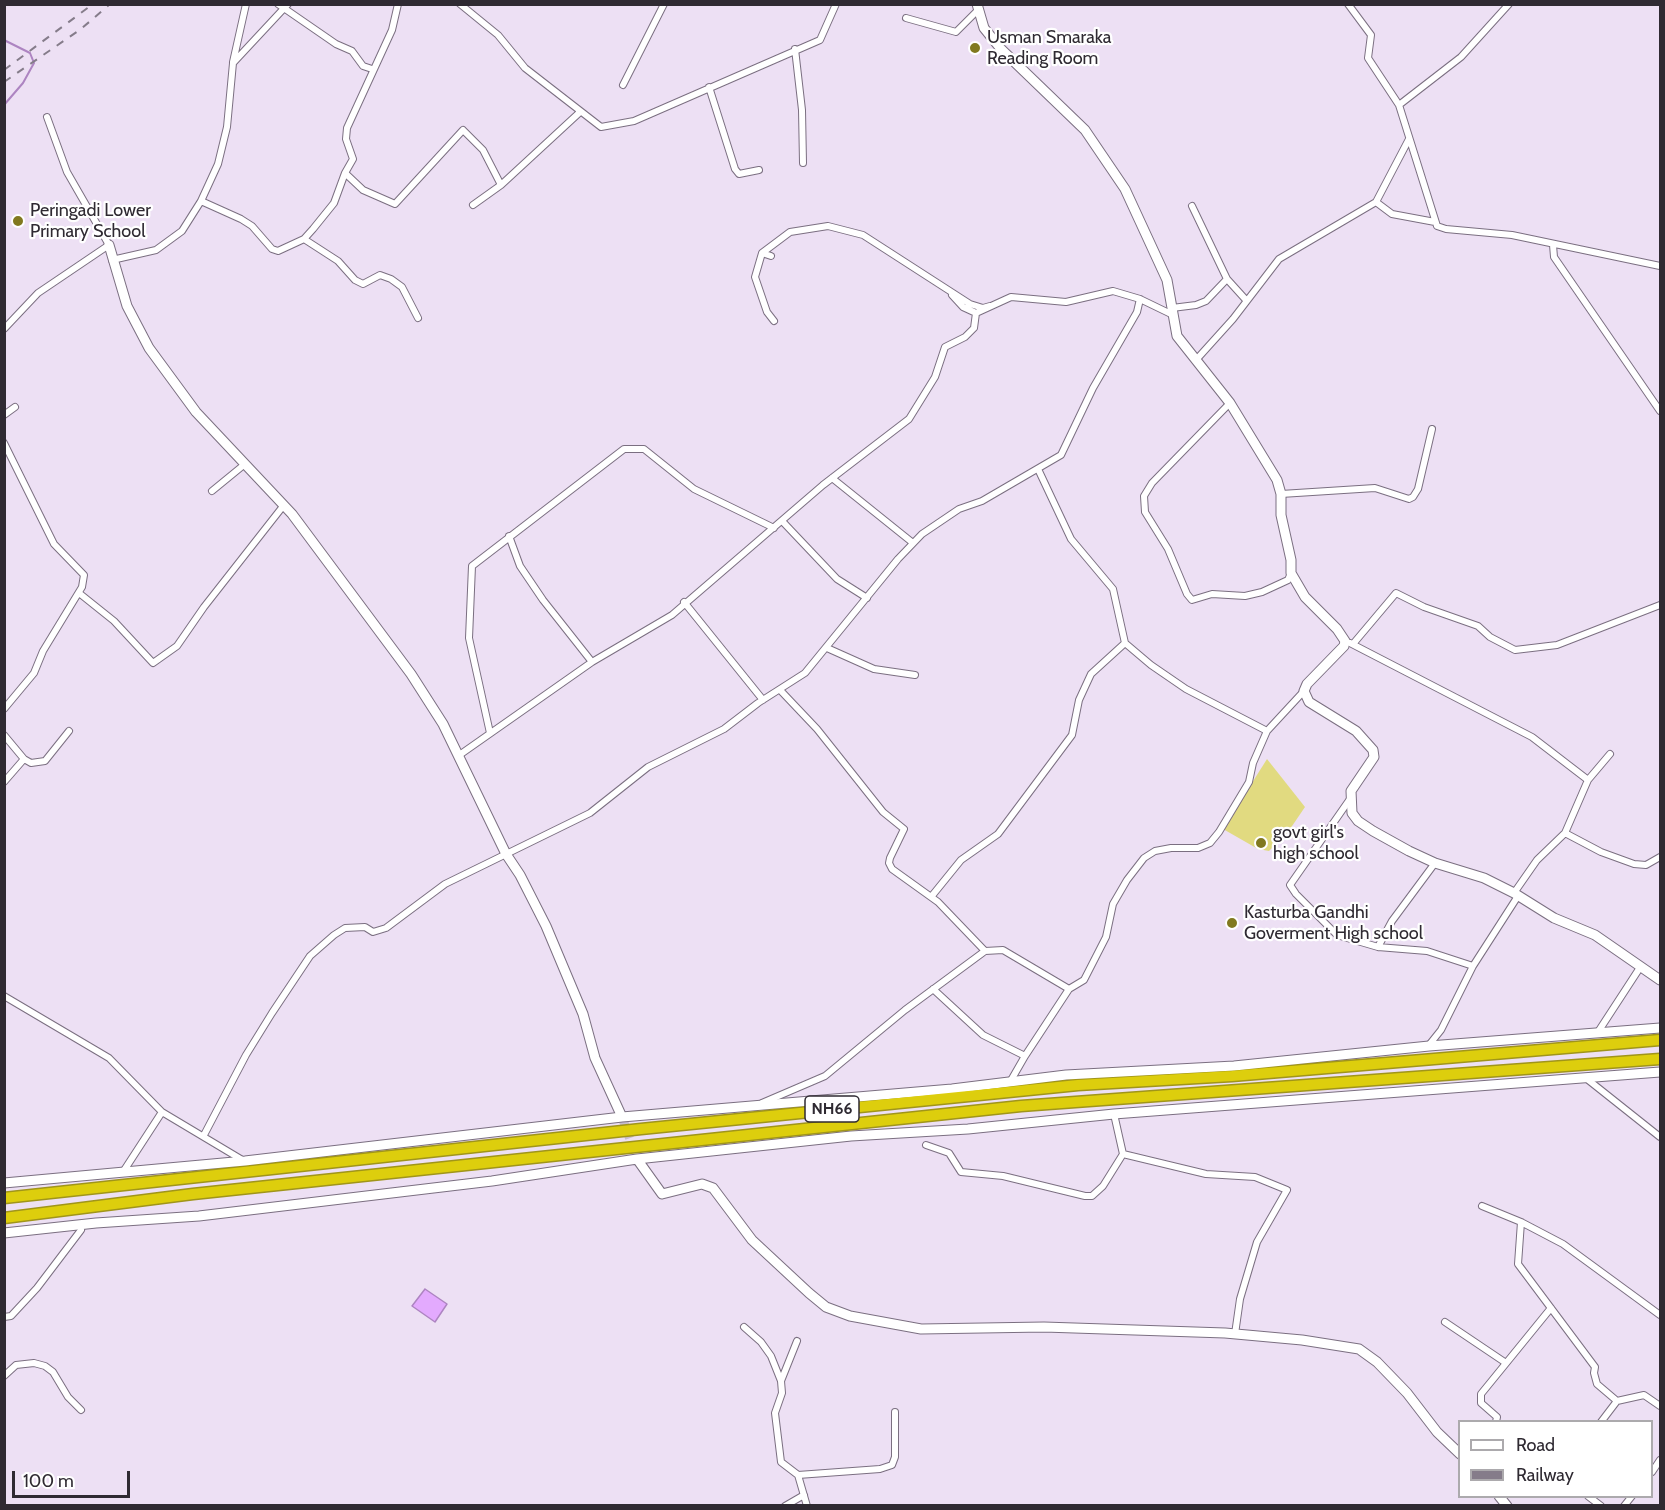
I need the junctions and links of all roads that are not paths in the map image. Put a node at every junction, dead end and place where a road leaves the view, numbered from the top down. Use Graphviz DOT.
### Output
graph roads {
  1 [pos="246,4"];
  2 [pos="278,4"];
  3 [pos="398,4"];
  4 [pos="459,4"];
  5 [pos="664,4"];
  6 [pos="837,4"];
  7 [pos="1348,4"];
  8 [pos="1509,4"];
  9 [pos="287,7"];
  10 [pos="977,7"];
  11 [pos="906,18"];
  12 [pos="795,49"];
  13 [pos="233,63"];
  14 [pos="372,69"];
  15 [pos="623,85"];
  16 [pos="709,87"];
  17 [pos="1399,105"];
  18 [pos="579,113"];
  19 [pos="47,117"];
  20 [pos="1409,138"];
  21 [pos="803,163"];
  22 [pos="759,170"];
  23 [pos="345,173"];
  24 [pos="501,185"];
  25 [pos="201,201"];
  26 [pos="1376,202"];
  27 [pos="473,205"];
  28 [pos="1191,206"];
  29 [pos="1435,222"];
  30 [pos="304,239"];
  31 [pos="109,245"];
  32 [pos="1553,245"];
  33 [pos="762,253"];
  34 [pos="771,256"];
  35 [pos="112,260"];
  36 [pos="1660,266"];
  37 [pos="1227,279"];
  38 [pos="948,292"];
  39 [pos="1140,299"];
  40 [pos="1246,300"];
  41 [pos="990,306"];
  42 [pos="1171,311"];
  43 [pos="976,313"];
  44 [pos="418,318"];
  45 [pos="774,321"];
  46 [pos="4,329"];
  47 [pos="1196,360"];
  48 [pos="1230,403"];
  49 [pos="15,407"];
  50 [pos="1660,411"];
  51 [pos="4,415"];
  52 [pos="1432,429"];
  53 [pos="4,443"];
  54 [pos="245,464"];
  55 [pos="1038,469"];
  56 [pos="832,478"];
  57 [pos="212,491"];
  58 [pos="1281,494"];
  59 [pos="284,505"];
  60 [pos="783,522"];
  61 [pos="774,528"];
  62 [pos="509,536"];
  63 [pos="914,543"];
  64 [pos="1291,573"];
  65 [pos="79,593"];
  66 [pos="867,598"];
  67 [pos="684,602"];
  68 [pos="1660,605"];
  69 [pos="1125,643"];
  70 [pos="1349,644"];
  71 [pos="827,648"];
  72 [pos="592,662"];
  73 [pos="915,675"];
  74 [pos="781,691"];
  75 [pos="1304,691"];
  76 [pos="763,700"];
  77 [pos="4,709"];
  78 [pos="69,731"];
  79 [pos="1267,731"];
  80 [pos="490,733"];
  81 [pos="4,735"];
  82 [pos="1610,754"];
  83 [pos="458,756"];
  84 [pos="24,759"];
  85 [pos="1588,780"];
  86 [pos="4,782"];
  87 [pos="1350,799"];
  88 [pos="1566,833"];
  89 [pos="506,854"];
  90 [pos="1660,857"];
  91 [pos="1434,863"];
  92 [pos="1516,894"];
  93 [pos="931,897"];
  94 [pos="1378,947"];
  95 [pos="985,951"];
  96 [pos="1473,966"];
  97 [pos="1641,966"];
  98 [pos="1660,980"];
  99 [pos="933,989"];
  100 [pos="1069,989"];
  101 [pos="4,996"];
  102 [pos="1660,1028"];
  103 [pos="1598,1032"];
  104 [pos="1660,1040"];
  105 [pos="1429,1046"];
  106 [pos="1025,1056"];
  107 [pos="1660,1059"];
  108 [pos="1660,1072"];
  109 [pos="1587,1079"];
  110 [pos="1010,1082"];
  111 [pos="759,1104"];
  112 [pos="162,1112"];
  113 [pos="1114,1114"];
  114 [pos="622,1117"];
  115 [pos="204,1135"];
  116 [pos="1660,1137"];
  117 [pos="926,1145"];
  118 [pos="1123,1154"];
  119 [pos="637,1159"];
  120 [pos="245,1161"];
  121 [pos="123,1172"];
  122 [pos="4,1183"];
  123 [pos="4,1198"];
  124 [pos="1482,1206"];
  125 [pos="4,1218"];
  126 [pos="1521,1222"];
  127 [pos="81,1230"];
  128 [pos="4,1233"];
  129 [pos="1551,1308"];
  130 [pos="1660,1315"];
  131 [pos="4,1317"];
  132 [pos="1444,1322"];
  133 [pos="744,1327"];
  134 [pos="1235,1334"];
  135 [pos="797,1341"];
  136 [pos="1506,1363"];
  137 [pos="4,1376"];
  138 [pos="781,1381"];
  139 [pos="1617,1401"];
  140 [pos="1660,1406"];
  141 [pos="81,1410"];
  142 [pos="895,1412"];
  143 [pos="1496,1420"];
  144 [pos="1603,1420"];
  145 [pos="1458,1452"];
  146 [pos="798,1475"];
  147 [pos="804,1495"];
  148 [pos="785,1506"];
  149 [pos="807,1506"];
  1 -- 13 [label="street"];
  2 -- 9 [label="street"];
  3 -- 14 [label="street"];
  4 -- 18 [label="street"];
  5 -- 15 [label="street"];
  6 -- 12 [label="street"];
  7 -- 17 [label="street"];
  8 -- 17 [label="street"];
  9 -- 13 [label="street"];
  9 -- 14 [label="street"];
  10 -- 11 [label="street"];
  10 -- 42 [label="street"];
  12 -- 16 [label="street"];
  12 -- 21 [label="street"];
  13 -- 25 [label="street"];
  14 -- 23 [label="street"];
  16 -- 18 [label="street"];
  16 -- 22 [label="street"];
  17 -- 20 [label="street"];
  18 -- 24 [label="street"];
  19 -- 31 [label="street"];
  20 -- 26 [label="street"];
  20 -- 29 [label="street"];
  23 -- 24 [label="street"];
  23 -- 30 [label="street"];
  24 -- 27 [label="street"];
  25 -- 30 [label="street"];
  25 -- 35 [label="street"];
  26 -- 29 [label="street"];
  26 -- 40 [label="street"];
  28 -- 37 [label="street"];
  29 -- 32 [label="street"];
  30 -- 44 [label="street"];
  31 -- 35 [label="street"];
  31 -- 46 [label="street"];
  32 -- 36 [label="street"];
  32 -- 50 [label="street"];
  33 -- 34 [label="street"];
  33 -- 38 [label="street"];
  33 -- 45 [label="street"];
  35 -- 54 [label="street"];
  37 -- 40 [label="street"];
  37 -- 42 [label="street"];
  38 -- 41 [label="street"];
  38 -- 43 [label="street"];
  39 -- 41 [label="street"];
  39 -- 42 [label="street"];
  39 -- 55 [label="street"];
  40 -- 47 [label="street"];
  41 -- 43 [label="street"];
  42 -- 47 [label="street"];
  43 -- 56 [label="street"];
  47 -- 48 [label="street"];
  48 -- 58 [label="street"];
  48 -- 64 [label="street"];
  49 -- 51 [label="street"];
  52 -- 58 [label="street"];
  53 -- 65 [label="street"];
  54 -- 57 [label="street"];
  54 -- 59 [label="street"];
  55 -- 63 [label="street"];
  55 -- 69 [label="street"];
  56 -- 60 [label="street"];
  56 -- 63 [label="street"];
  58 -- 64 [label="street"];
  59 -- 65 [label="street"];
  59 -- 83 [label="street"];
  60 -- 61 [label="street"];
  60 -- 66 [label="street"];
  61 -- 62 [label="street"];
  61 -- 67 [label="street"];
  62 -- 72 [label="street"];
  62 -- 80 [label="street"];
  63 -- 66 [label="street"];
  64 -- 70 [label="street"];
  65 -- 77 [label="street"];
  66 -- 71 [label="street"];
  67 -- 72 [label="street"];
  67 -- 76 [label="street"];
  68 -- 70 [label="street"];
  69 -- 79 [label="street"];
  69 -- 93 [label="street"];
  70 -- 75 [label="street"];
  70 -- 85 [label="street"];
  71 -- 73 [label="street"];
  71 -- 74 [label="street"];
  72 -- 80 [label="street"];
  74 -- 76 [label="street"];
  74 -- 93 [label="street"];
  75 -- 79 [label="street"];
  75 -- 87 [label="street"];
  76 -- 89 [label="street"];
  78 -- 84 [label="street"];
  79 -- 100 [label="street"];
  80 -- 83 [label="street"];
  81 -- 84 [label="street"];
  82 -- 85 [label="street"];
  83 -- 89 [label="street"];
  84 -- 86 [label="street"];
  85 -- 88 [label="street"];
  87 -- 91 [label="street"];
  87 -- 94 [label="street"];
  88 -- 90 [label="street"];
  88 -- 92 [label="street"];
  89 -- 114 [label="street"];
  89 -- 115 [label="street"];
  91 -- 92 [label="street"];
  91 -- 94 [label="street"];
  92 -- 96 [label="street"];
  92 -- 97 [label="street"];
  93 -- 95 [label="street"];
  94 -- 96 [label="street"];
  95 -- 99 [label="street"];
  95 -- 100 [label="street"];
  96 -- 105 [label="street"];
  97 -- 98 [label="street"];
  97 -- 103 [label="street"];
  99 -- 106 [label="street"];
  99 -- 111 [label="street"];
  100 -- 106 [label="street"];
  101 -- 112 [label="street"];
  102 -- 103 [label="street"];
  103 -- 105 [label="street"];
  104 -- 123 [label="highway, NH66"];
  105 -- 110 [label="street"];
  106 -- 110 [label="street"];
  107 -- 125 [label="highway, NH66"];
  108 -- 109 [label="street"];
  109 -- 113 [label="street"];
  109 -- 116 [label="street"];
  110 -- 111 [label="street"];
  111 -- 114 [label="street"];
  112 -- 115 [label="street"];
  112 -- 121 [label="street"];
  113 -- 118 [label="street"];
  113 -- 119 [label="street"];
  114 -- 120 [label="street"];
  115 -- 120 [label="street"];
  117 -- 118 [label="street"];
  118 -- 134 [label="street"];
  119 -- 128 [label="street"];
  119 -- 134 [label="street"];
  120 -- 121 [label="street"];
  121 -- 122 [label="street"];
  124 -- 126 [label="street"];
  126 -- 129 [label="street"];
  126 -- 130 [label="street"];
  127 -- 131 [label="street"];
  129 -- 136 [label="street"];
  129 -- 139 [label="street"];
  132 -- 136 [label="street"];
  133 -- 138 [label="street"];
  134 -- 145 [label="street"];
  135 -- 138 [label="street"];
  136 -- 143 [label="street"];
  137 -- 141 [label="street"];
  138 -- 146 [label="street"];
  139 -- 140 [label="street"];
  139 -- 144 [label="street"];
  142 -- 146 [label="street"];
  146 -- 147 [label="street"];
  147 -- 148 [label="street"];
  147 -- 149 [label="street"];
}
